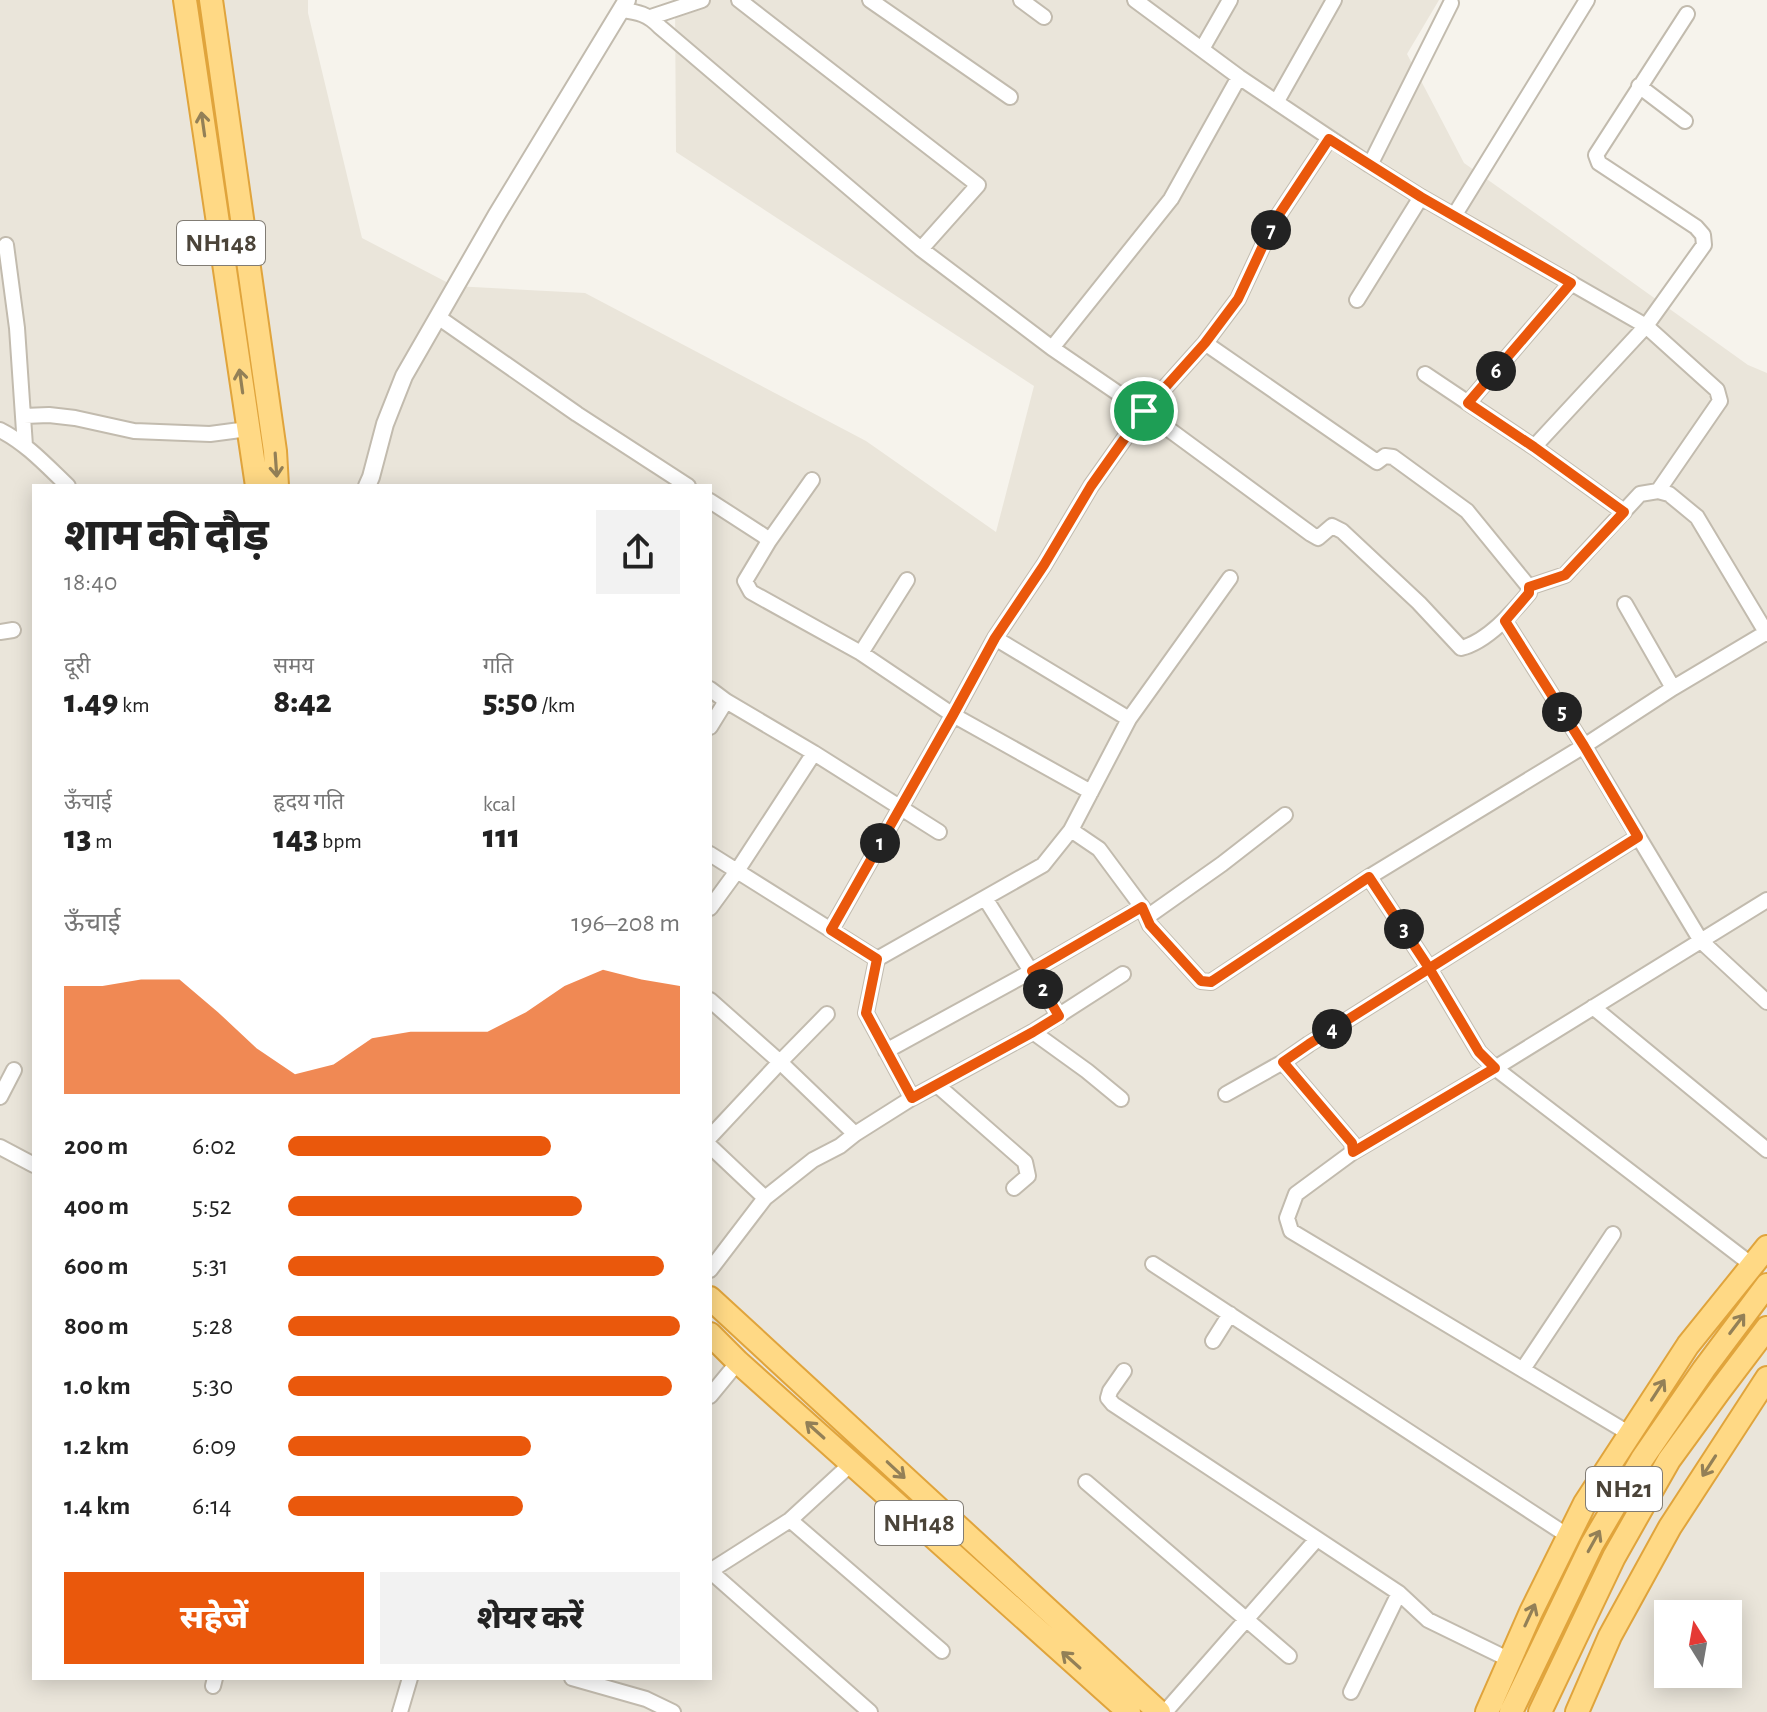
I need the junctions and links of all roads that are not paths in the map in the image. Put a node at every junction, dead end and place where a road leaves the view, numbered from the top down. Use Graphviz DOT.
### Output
graph roads {
  1 [pos="185,0"];
  2 [pos="211,0"];
  3 [pos="702,0"];
  4 [pos="739,0"];
  5 [pos="870,0"];
  6 [pos="1021,0"];
  7 [pos="1135,0"];
  8 [pos="1230,0"];
  9 [pos="1334,0"];
  10 [pos="1587,0"];
  11 [pos="1451,3"];
  12 [pos="624,5"];
  13 [pos="1687,14"];
  14 [pos="651,17"];
  15 [pos="1044,17"];
  16 [pos="1202,49"];
  17 [pos="1239,77"];
  18 [pos="1639,86"];
  19 [pos="1010,97"];
  20 [pos="1277,101"];
  21 [pos="1685,121"];
  22 [pos="1329,139"];
  23 [pos="1370,165"];
  24 [pos="1421,197"];
  25 [pos="1454,216"];
  26 [pos="6,245"];
  27 [pos="921,249"];
  28 [pos="1571,283"];
  29 [pos="1357,300"];
  30 [pos="438,317"];
  31 [pos="1646,326"];
  32 [pos="1205,343"];
  33 [pos="1052,348"];
  34 [pos="1425,374"];
  35 [pos="1468,403"];
  36 [pos="1144,411"];
  37 [pos="24,416"];
  38 [pos="248,429"];
  39 [pos="0,430"];
  40 [pos="25,446"];
  41 [pos="1534,447"];
  42 [pos="812,480"];
  43 [pos="66,484"];
  44 [pos="257,484"];
  45 [pos="277,484"];
  46 [pos="368,484"];
  47 [pos="685,484"];
  48 [pos="1658,491"];
  49 [pos="712,502"];
  50 [pos="1624,512"];
  51 [pos="769,541"];
  52 [pos="1230,578"];
  53 [pos="907,580"];
  54 [pos="1529,587"];
  55 [pos="1625,604"];
  56 [pos="1505,621"];
  57 [pos="1767,633"];
  58 [pos="995,638"];
  59 [pos="861,653"];
  60 [pos="1673,688"];
  61 [pos="712,690"];
  62 [pos="726,701"];
  63 [pos="953,715"];
  64 [pos="1129,719"];
  65 [pos="712,724"];
  66 [pos="1584,746"];
  67 [pos="814,753"];
  68 [pos="1091,792"];
  69 [pos="900,807"];
  70 [pos="1285,815"];
  71 [pos="1071,830"];
  72 [pos="939,832"];
  73 [pos="1638,837"];
  74 [pos="712,855"];
  75 [pos="737,871"];
  76 [pos="1369,877"];
  77 [pos="985,898"];
  78 [pos="1767,900"];
  79 [pos="712,905"];
  80 [pos="1145,912"];
  81 [pos="831,930"];
  82 [pos="1701,941"];
  83 [pos="877,959"];
  84 [pos="1429,968"];
  85 [pos="1032,971"];
  86 [pos="1123,974"];
  87 [pos="712,1002"];
  88 [pos="1767,1002"];
  89 [pos="1593,1007"];
  90 [pos="827,1014"];
  91 [pos="1059,1016"];
  92 [pos="1033,1032"];
  93 [pos="886,1051"];
  94 [pos="780,1062"];
  95 [pos="1283,1062"];
  96 [pos="1495,1068"];
  97 [pos="14,1070"];
  98 [pos="937,1085"];
  99 [pos="1226,1094"];
  100 [pos="0,1097"];
  101 [pos="912,1098"];
  102 [pos="1121,1099"];
  103 [pos="855,1134"];
  104 [pos="712,1135"];
  105 [pos="0,1147"];
  106 [pos="712,1148"];
  107 [pos="1767,1150"];
  108 [pos="1353,1152"];
  109 [pos="32,1164"];
  110 [pos="1014,1188"];
  111 [pos="765,1198"];
  112 [pos="1613,1234"];
  113 [pos="1767,1247"];
  114 [pos="1153,1264"];
  115 [pos="1752,1265"];
  116 [pos="712,1267"];
  117 [pos="1767,1285"];
  118 [pos="715,1313"];
  119 [pos="1230,1314"];
  120 [pos="1767,1328"];
  121 [pos="712,1336"];
  122 [pos="1213,1341"];
  123 [pos="738,1362"];
  124 [pos="1523,1369"];
  125 [pos="1124,1371"];
  126 [pos="1767,1378"];
  127 [pos="712,1394"];
  128 [pos="1630,1434"];
  129 [pos="852,1463"];
  130 [pos="1086,1482"];
  131 [pos="790,1520"];
  132 [pos="1568,1536"];
  133 [pos="1316,1540"];
  134 [pos="712,1570"];
  135 [pos="712,1573"];
  136 [pos="1399,1593"];
  137 [pos="1247,1620"];
  138 [pos="942,1651"];
  139 [pos="1289,1656"];
  140 [pos="1510,1660"];
  141 [pos="409,1680"];
  142 [pos="579,1680"];
  143 [pos="1351,1692"];
  144 [pos="400,1712"];
  145 [pos="673,1712"];
  146 [pos="870,1712"];
  147 [pos="1129,1712"];
  148 [pos="1162,1712"];
  149 [pos="1487,1712"];
  150 [pos="1511,1712"];
  151 [pos="1540,1712"];
  152 [pos="1577,1712"];
  38 -- 1 [label="highway, NH148, one-way"];
  2 -- 45 [label="highway, NH148, one-way"];
  3 -- 14 [label="street"];
  4 -- 27 [label="street"];
  5 -- 19 [label="street"];
  6 -- 15 [label="street"];
  7 -- 16 [label="street"];
  8 -- 16 [label="street"];
  9 -- 20 [label="street"];
  10 -- 25 [label="street"];
  11 -- 23 [label="street"];
  12 -- 14 [label="street"];
  12 -- 30 [label="street"];
  13 -- 18 [label="street"];
  14 -- 27 [label="street"];
  16 -- 17 [label="street"];
  17 -- 20 [label="street"];
  17 -- 33 [label="street"];
  18 -- 21 [label="street"];
  18 -- 31 [label="street"];
  20 -- 22 [label="street"];
  22 -- 23 [label="street"];
  22 -- 32 [label="street"];
  23 -- 24 [label="street"];
  24 -- 25 [label="street"];
  24 -- 29 [label="street"];
  25 -- 28 [label="street"];
  26 -- 37 [label="street"];
  27 -- 33 [label="street"];
  28 -- 31 [label="street"];
  28 -- 35 [label="street"];
  30 -- 46 [label="street"];
  30 -- 47 [label="street"];
  31 -- 41 [label="street"];
  31 -- 48 [label="street"];
  32 -- 36 [label="street"];
  32 -- 54 [label="street"];
  33 -- 36 [label="street"];
  34 -- 35 [label="street"];
  35 -- 41 [label="street"];
  36 -- 56 [label="street"];
  36 -- 58 [label="street"];
  37 -- 38 [label="street"];
  37 -- 40 [label="street"];
  38 -- 44 [label="highway, NH148"];
  39 -- 40 [label="street"];
  40 -- 43 [label="street"];
  41 -- 50 [label="street"];
  42 -- 51 [label="street"];
  48 -- 50 [label="street"];
  48 -- 57 [label="street"];
  49 -- 51 [label="street"];
  50 -- 54 [label="street"];
  51 -- 59 [label="street"];
  52 -- 64 [label="street"];
  53 -- 59 [label="street"];
  54 -- 56 [label="street"];
  55 -- 60 [label="street"];
  56 -- 66 [label="street"];
  57 -- 60 [label="street"];
  58 -- 63 [label="street"];
  58 -- 64 [label="street"];
  59 -- 63 [label="street"];
  60 -- 66 [label="street"];
  61 -- 62 [label="street"];
  62 -- 65 [label="street"];
  62 -- 67 [label="street"];
  63 -- 68 [label="street"];
  63 -- 69 [label="street"];
  64 -- 68 [label="street"];
  66 -- 73 [label="street"];
  66 -- 76 [label="street"];
  67 -- 69 [label="street"];
  67 -- 75 [label="street"];
  68 -- 71 [label="street"];
  69 -- 72 [label="street"];
  69 -- 81 [label="street"];
  70 -- 80 [label="street"];
  71 -- 77 [label="street"];
  71 -- 80 [label="street"];
  73 -- 82 [label="street"];
  73 -- 84 [label="street"];
  74 -- 75 [label="street"];
  75 -- 79 [label="street"];
  75 -- 81 [label="street"];
  76 -- 80 [label="street"];
  76 -- 84 [label="street"];
  77 -- 83 [label="street"];
  77 -- 85 [label="street"];
  78 -- 82 [label="street"];
  80 -- 85 [label="street"];
  81 -- 83 [label="street"];
  82 -- 88 [label="street"];
  82 -- 89 [label="street"];
  83 -- 93 [label="street"];
  84 -- 95 [label="street"];
  84 -- 96 [label="street"];
  85 -- 91 [label="street"];
  85 -- 93 [label="street"];
  86 -- 91 [label="street"];
  87 -- 94 [label="street"];
  89 -- 96 [label="street"];
  89 -- 107 [label="street"];
  90 -- 94 [label="street"];
  91 -- 92 [label="street"];
  92 -- 98 [label="street"];
  92 -- 102 [label="street"];
  93 -- 101 [label="street"];
  94 -- 103 [label="street"];
  94 -- 104 [label="street"];
  95 -- 99 [label="street"];
  95 -- 108 [label="street"];
  96 -- 108 [label="street"];
  96 -- 115 [label="street"];
  97 -- 100 [label="street"];
  98 -- 101 [label="street"];
  98 -- 110 [label="street"];
  101 -- 103 [label="street"];
  103 -- 111 [label="street"];
  105 -- 109 [label="street"];
  106 -- 111 [label="street"];
  108 -- 124 [label="street"];
  111 -- 116 [label="street"];
  112 -- 124 [label="street"];
  113 -- 115 [label="highway"];
  114 -- 119 [label="street"];
  128 -- 115 [label="highway, one-way"];
  150 -- 117 [label="highway, NH21, one-way"];
  118 -- 148 [label="highway, NH148, one-way"];
  119 -- 122 [label="street"];
  119 -- 132 [label="street"];
  120 -- 151 [label="highway, NH21"];
  121 -- 123 [label="highway, NH148"];
  123 -- 127 [label="street"];
  129 -- 123 [label="highway, NH148, one-way"];
  124 -- 128 [label="street"];
  125 -- 133 [label="street"];
  126 -- 152 [label="highway, one-way"];
  128 -- 132 [label="highway"];
  129 -- 131 [label="street"];
  147 -- 129 [label="highway, NH148, one-way"];
  130 -- 137 [label="street"];
  131 -- 134 [label="street"];
  131 -- 138 [label="street"];
  140 -- 132 [label="highway, one-way"];
  133 -- 136 [label="street"];
  133 -- 137 [label="street"];
  135 -- 146 [label="street"];
  136 -- 140 [label="street"];
  136 -- 143 [label="street"];
  137 -- 139 [label="street"];
  137 -- 148 [label="street"];
  140 -- 149 [label="highway"];
  141 -- 144 [label="street"];
  142 -- 145 [label="street"];
}
